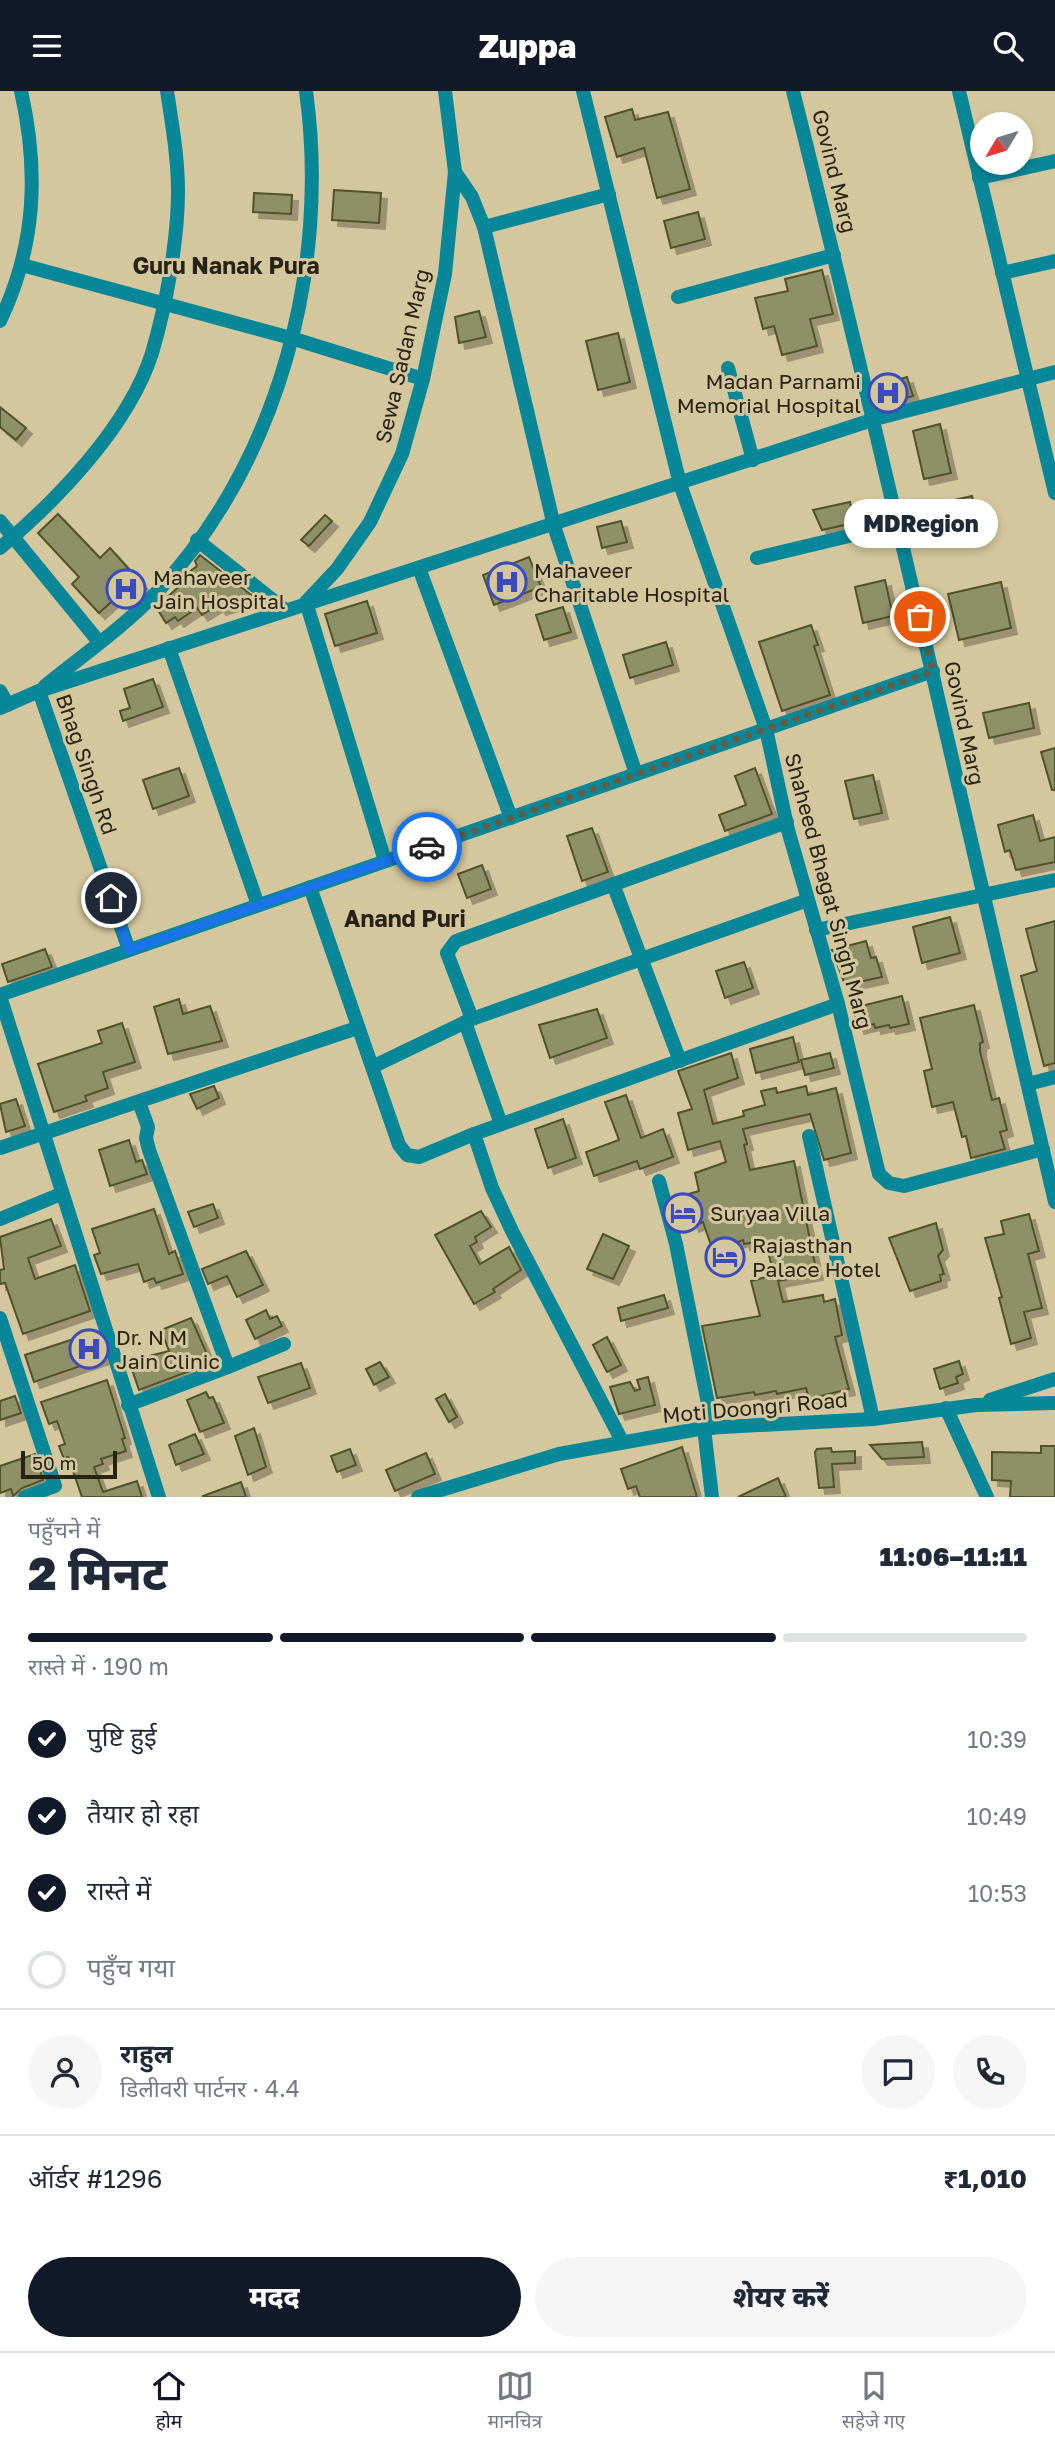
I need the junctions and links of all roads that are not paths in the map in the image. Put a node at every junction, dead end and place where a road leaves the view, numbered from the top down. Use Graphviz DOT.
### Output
graph roads {
  1 [pos="21,91"];
  2 [pos="167,91"];
  3 [pos="306,91"];
  4 [pos="446,91"];
  5 [pos="583,91"];
  6 [pos="793,91"];
  7 [pos="959,91"];
  8 [pos="1055,161"];
  9 [pos="455,172"];
  10 [pos="979,178"];
  11 [pos="609,194"];
  12 [pos="484,227"];
  13 [pos="834,255"];
  14 [pos="1055,261"];
  15 [pos="22,265"];
  16 [pos="1002,273"];
  17 [pos="678,297"];
  18 [pos="162,303"];
  19 [pos="0,321"];
  20 [pos="291,338"];
  21 [pos="728,368"];
  22 [pos="1055,372"];
  23 [pos="1030,378"];
  24 [pos="422,379"];
  25 [pos="875,419"];
  26 [pos="753,460"];
  27 [pos="1051,461"];
  28 [pos="680,484"];
  29 [pos="1055,493"];
  30 [pos="0,521"];
  31 [pos="899,524"];
  32 [pos="554,526"];
  33 [pos="13,537"];
  34 [pos="197,540"];
  35 [pos="0,548"];
  36 [pos="757,558"];
  37 [pos="419,568"];
  38 [pos="306,602"];
  39 [pos="284,609"];
  40 [pos="99,642"];
  41 [pos="169,648"];
  42 [pos="933,671"];
  43 [pos="0,691"];
  44 [pos="39,691"];
  45 [pos="4,706"];
  46 [pos="766,729"];
  47 [pos="636,774"];
  48 [pos="511,818"];
  49 [pos="787,822"];
  50 [pos="385,861"];
  51 [pos="1055,880"];
  52 [pos="613,884"];
  53 [pos="310,887"];
  54 [pos="985,896"];
  55 [pos="808,900"];
  56 [pos="258,905"];
  57 [pos="816,930"];
  58 [pos="129,950"];
  59 [pos="641,959"];
  60 [pos="0,995"];
  61 [pos="838,1005"];
  62 [pos="469,1020"];
  63 [pos="357,1028"];
  64 [pos="680,1061"];
  65 [pos="374,1066"];
  66 [pos="1055,1077"];
  67 [pos="1027,1084"];
  68 [pos="139,1102"];
  69 [pos="501,1124"];
  70 [pos="474,1134"];
  71 [pos="44,1135"];
  72 [pos="809,1136"];
  73 [pos="0,1148"];
  74 [pos="1043,1149"];
  75 [pos="659,1181"];
  76 [pos="61,1194"];
  77 [pos="1055,1202"];
  78 [pos="0,1219"];
  79 [pos="0,1318"];
  80 [pos="284,1344"];
  81 [pos="228,1367"];
  82 [pos="1055,1379"];
  83 [pos="1055,1403"];
  84 [pos="128,1405"];
  85 [pos="976,1405"];
  86 [pos="946,1408"];
  87 [pos="873,1419"];
  88 [pos="708,1428"];
  89 [pos="622,1441"];
  90 [pos="57,1492"];
  91 [pos="25,1497"];
  92 [pos="159,1497"];
  93 [pos="418,1497"];
  94 [pos="712,1497"];
  95 [pos="987,1497"];
  1 -- 15 [label="street"];
  2 -- 18 [label="street"];
  3 -- 20 [label="street, Bhag Singh Rd"];
  4 -- 9 [label="street, Sewa Sadan Marg"];
  5 -- 11 [label="street, Shaheed Bhagat Singh Marg"];
  6 -- 13 [label="street, Govind Marg"];
  7 -- 10 [label="street"];
  8 -- 10 [label="street"];
  9 -- 12 [label="street"];
  9 -- 24 [label="street, Sewa Sadan Marg"];
  10 -- 16 [label="street"];
  11 -- 12 [label="street"];
  11 -- 28 [label="street, Shaheed Bhagat Singh Marg"];
  12 -- 32 [label="street"];
  13 -- 17 [label="street"];
  13 -- 25 [label="street, Govind Marg"];
  14 -- 16 [label="street"];
  15 -- 18 [label="street"];
  15 -- 19 [label="street"];
  16 -- 23 [label="street"];
  18 -- 20 [label="street"];
  18 -- 33 [label="street"];
  20 -- 24 [label="street"];
  20 -- 34 [label="street, Bhag Singh Rd"];
  21 -- 26 [label="street"];
  22 -- 23 [label="street"];
  23 -- 25 [label="street"];
  23 -- 27 [label="street"];
  24 -- 38 [label="street, Sewa Sadan Marg"];
  25 -- 26 [label="street"];
  25 -- 31 [label="street, Govind Marg"];
  26 -- 28 [label="street"];
  27 -- 29 [label="street"];
  28 -- 32 [label="street"];
  28 -- 46 [label="street, Shaheed Bhagat Singh Marg"];
  30 -- 33 [label="street"];
  31 -- 36 [label="street"];
  31 -- 42 [label="street, Govind Marg"];
  32 -- 37 [label="street"];
  32 -- 47 [label="street"];
  33 -- 35 [label="street"];
  33 -- 40 [label="street"];
  34 -- 39 [label="street"];
  34 -- 40 [label="street, Bhag Singh Rd"];
  37 -- 38 [label="street"];
  37 -- 48 [label="street"];
  38 -- 39 [label="street"];
  38 -- 50 [label="street"];
  39 -- 41 [label="street"];
  40 -- 44 [label="street, Bhag Singh Rd"];
  41 -- 44 [label="street"];
  41 -- 56 [label="street"];
  42 -- 46 [label="street"];
  42 -- 54 [label="street, Govind Marg"];
  43 -- 45 [label="street"];
  44 -- 45 [label="street"];
  44 -- 58 [label="street, Bhag Singh Rd"];
  46 -- 47 [label="street"];
  46 -- 49 [label="street, Shaheed Bhagat Singh Marg"];
  47 -- 48 [label="street"];
  48 -- 50 [label="street"];
  49 -- 52 [label="street"];
  49 -- 55 [label="street, Shaheed Bhagat Singh Marg"];
  50 -- 53 [label="street"];
  51 -- 54 [label="street"];
  52 -- 59 [label="street"];
  52 -- 62 [label="street"];
  53 -- 56 [label="street"];
  53 -- 63 [label="street"];
  54 -- 57 [label="street"];
  54 -- 67 [label="street, Govind Marg"];
  55 -- 57 [label="street, Shaheed Bhagat Singh Marg"];
  55 -- 59 [label="street"];
  56 -- 58 [label="street"];
  57 -- 61 [label="street, Shaheed Bhagat Singh Marg"];
  58 -- 60 [label="street"];
  59 -- 62 [label="street"];
  59 -- 64 [label="street"];
  60 -- 71 [label="street"];
  61 -- 64 [label="street"];
  61 -- 74 [label="street, Shaheed Bhagat Singh Marg"];
  62 -- 65 [label="street"];
  62 -- 69 [label="street"];
  63 -- 65 [label="street"];
  63 -- 68 [label="street"];
  64 -- 69 [label="street"];
  65 -- 70 [label="street"];
  66 -- 67 [label="street"];
  67 -- 74 [label="street, Govind Marg"];
  68 -- 71 [label="street"];
  68 -- 81 [label="street"];
  69 -- 70 [label="street"];
  70 -- 89 [label="street"];
  71 -- 73 [label="street"];
  71 -- 76 [label="street"];
  72 -- 87 [label="street"];
  74 -- 77 [label="street, Govind Marg"];
  75 -- 88 [label="street"];
  76 -- 78 [label="street"];
  76 -- 84 [label="street"];
  79 -- 90 [label="street"];
  80 -- 81 [label="street"];
  81 -- 84 [label="street"];
  82 -- 85 [label="street, Moti Doongri Road"];
  83 -- 85 [label="street, Moti Doongri Road"];
  84 -- 92 [label="street"];
  85 -- 86 [label="street, Moti Doongri Road"];
  86 -- 87 [label="street, Moti Doongri Road"];
  86 -- 95 [label="street"];
  87 -- 88 [label="street, Moti Doongri Road"];
  88 -- 89 [label="street, Moti Doongri Road"];
  88 -- 94 [label="street"];
  89 -- 93 [label="street, Moti Doongri Road"];
  90 -- 91 [label="street"];
}
